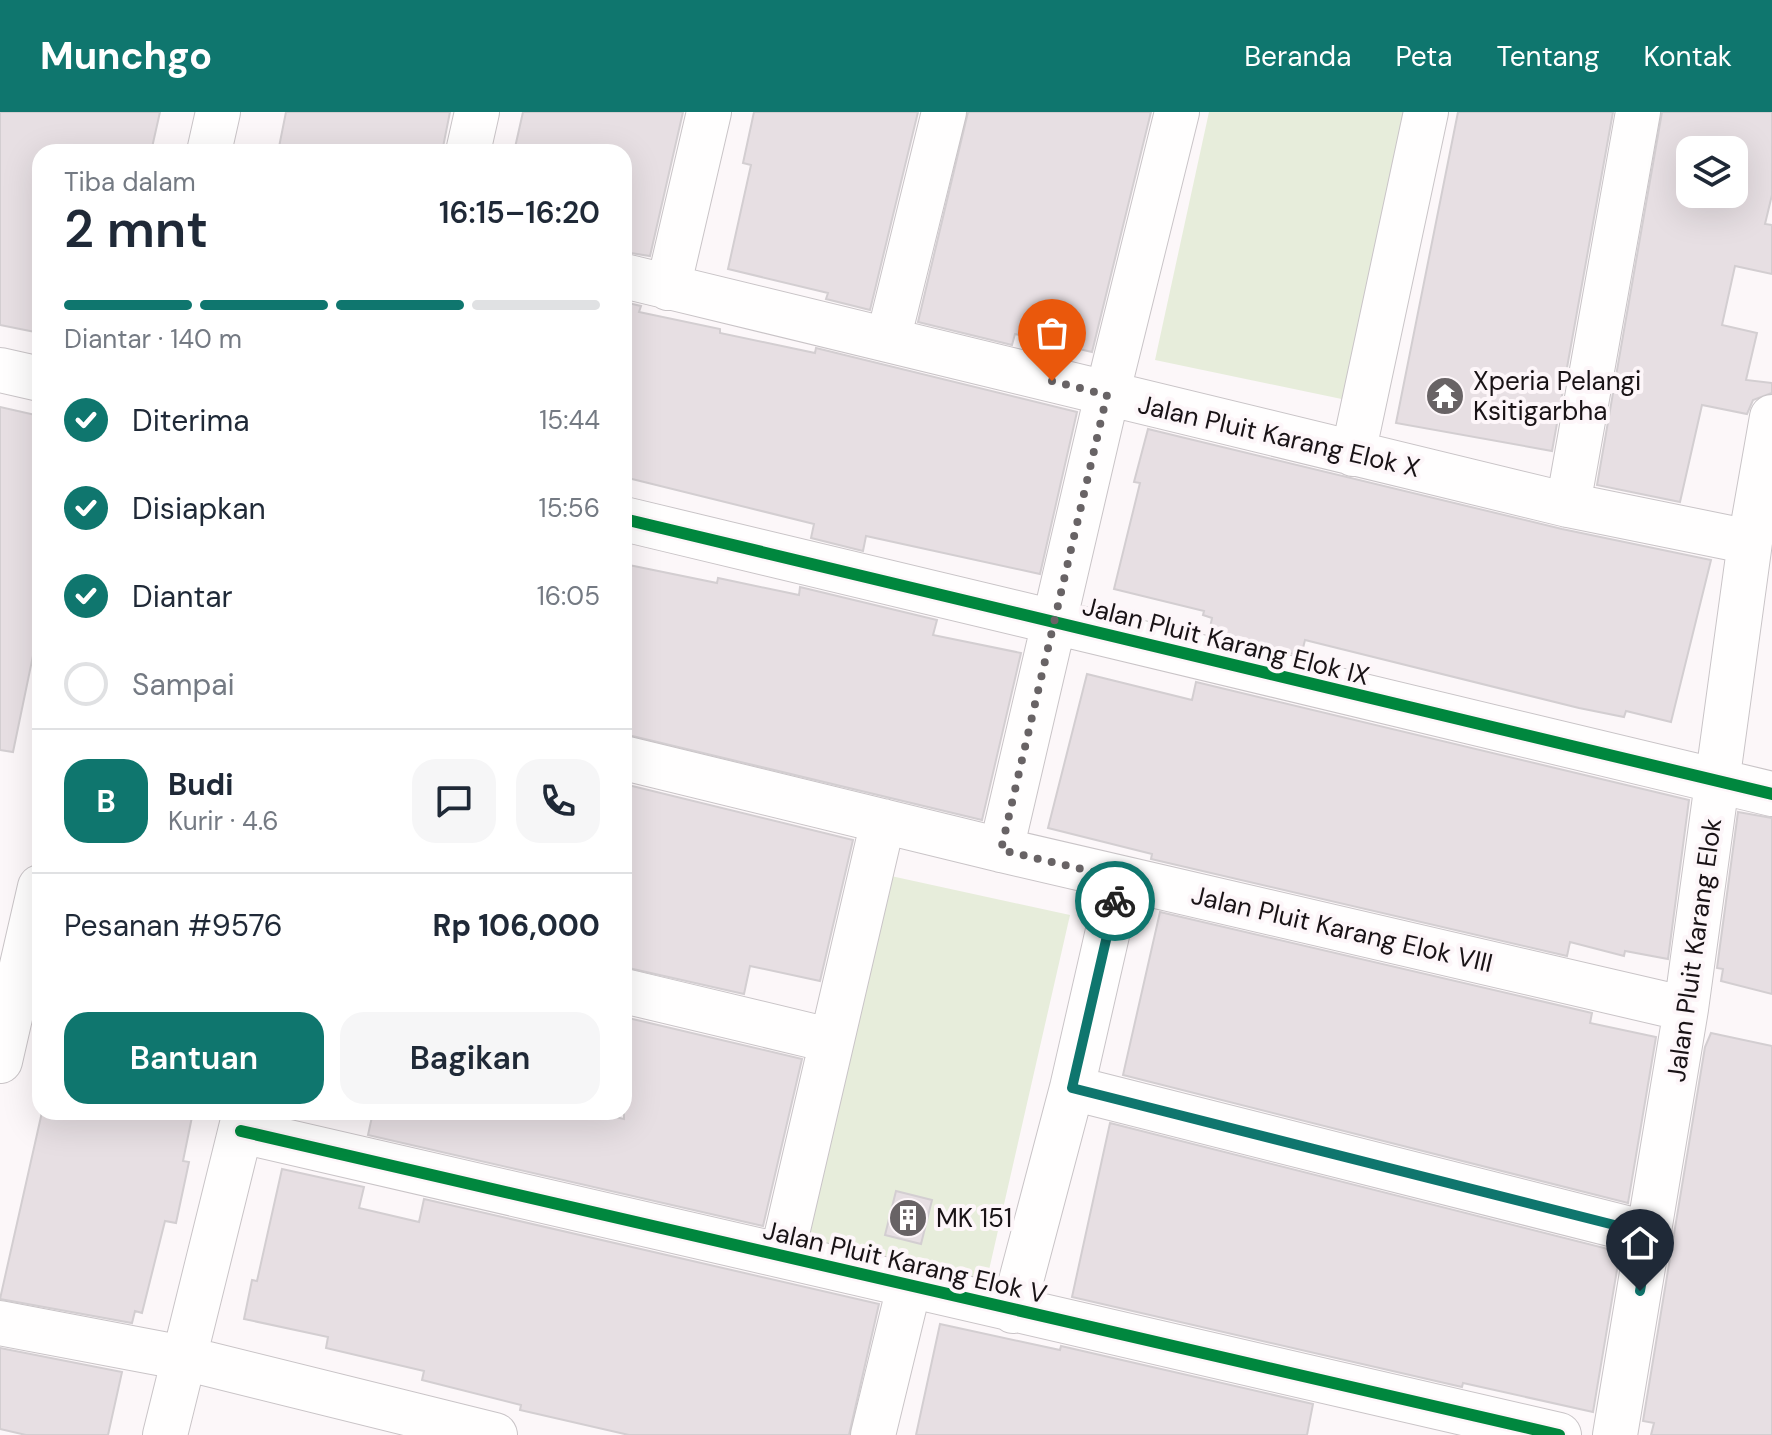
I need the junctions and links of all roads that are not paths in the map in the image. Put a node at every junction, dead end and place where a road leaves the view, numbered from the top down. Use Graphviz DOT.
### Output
graph roads {
  1 [pos="218,112"];
  2 [pos="477,112"];
  3 [pos="709,112"];
  4 [pos="944,112"];
  5 [pos="1177,112"];
  6 [pos="1426,112"];
  7 [pos="1638,112"];
  8 [pos="211,144"];
  9 [pos="470,144"];
  10 [pos="632,278"];
  11 [pos="668,288"];
  12 [pos="888,340"];
  13 [pos="0,370"];
  14 [pos="32,377"];
  15 [pos="1107,395"];
  16 [pos="1772,417"];
  17 [pos="1353,454"];
  18 [pos="1568,505"];
  19 [pos="632,521"];
  20 [pos="1750,542"];
  21 [pos="1055,622"];
  22 [pos="632,760"];
  23 [pos="1719,783"];
  24 [pos="1772,794"];
  25 [pos="883,821"];
  26 [pos="1001,850"];
  27 [pos="1120,878"];
  28 [pos="32,922"];
  29 [pos="632,993"];
  30 [pos="1686,1009"];
  31 [pos="829,1040"];
  32 [pos="0,1061"];
  33 [pos="1072,1088"];
  34 [pos="243,1122"];
  35 [pos="1650,1234"];
  36 [pos="782,1255"];
  37 [pos="909,1287"];
  38 [pos="1013,1311"];
  39 [pos="0,1323"];
  40 [pos="184,1358"];
  41 [pos="165,1435"];
  42 [pos="495,1435"];
  43 [pos="873,1435"];
  44 [pos="1559,1435"];
  45 [pos="1615,1435"];
  1 -- 8 [label="street"];
  2 -- 9 [label="street"];
  3 -- 11 [label="street"];
  4 -- 12 [label="street"];
  5 -- 15 [label="street"];
  6 -- 17 [label="street"];
  7 -- 18 [label="street"];
  10 -- 11 [label="street, Jalan Pluit Karang Elok X"];
  11 -- 12 [label="street, Jalan Pluit Karang Elok X"];
  12 -- 15 [label="street, Jalan Pluit Karang Elok X"];
  13 -- 14 [label="street"];
  15 -- 17 [label="street, Jalan Pluit Karang Elok X"];
  15 -- 21 [label="street"];
  16 -- 20 [label="street, Jalan Pluit Karang Elok"];
  17 -- 18 [label="street, Jalan Pluit Karang Elok X"];
  18 -- 20 [label="street, Jalan Pluit Karang Elok X"];
  19 -- 21 [label="street, Jalan Pluit Karang Elok IX"];
  20 -- 23 [label="street, Jalan Pluit Karang Elok"];
  21 -- 23 [label="street, Jalan Pluit Karang Elok IX"];
  21 -- 26 [label="street"];
  22 -- 25 [label="street, Jalan Pluit Karang Elok VIII"];
  23 -- 24 [label="street, Jalan Pluit Karang Elok IX"];
  23 -- 30 [label="street, Jalan Pluit Karang Elok"];
  25 -- 26 [label="street, Jalan Pluit Karang Elok VIII"];
  25 -- 31 [label="street"];
  26 -- 27 [label="street, Jalan Pluit Karang Elok VIII"];
  27 -- 30 [label="street, Jalan Pluit Karang Elok VIII"];
  27 -- 33 [label="street"];
  28 -- 32 [label="street"];
  29 -- 31 [label="street"];
  30 -- 35 [label="street, Jalan Pluit Karang Elok"];
  31 -- 36 [label="street"];
  33 -- 35 [label="street"];
  33 -- 38 [label="street"];
  34 -- 36 [label="street, Jalan Pluit Karang Elok V"];
  34 -- 40 [label="street"];
  35 -- 45 [label="street, Jalan Pluit Karang Elok"];
  36 -- 37 [label="street, Jalan Pluit Karang Elok V"];
  37 -- 38 [label="street, Jalan Pluit Karang Elok V"];
  37 -- 43 [label="street, Jalan Pluit Karang Elok V"];
  38 -- 44 [label="street, Jalan Pluit Karang Elok V"];
  39 -- 40 [label="street"];
  40 -- 41 [label="street"];
  40 -- 42 [label="street"];
}
